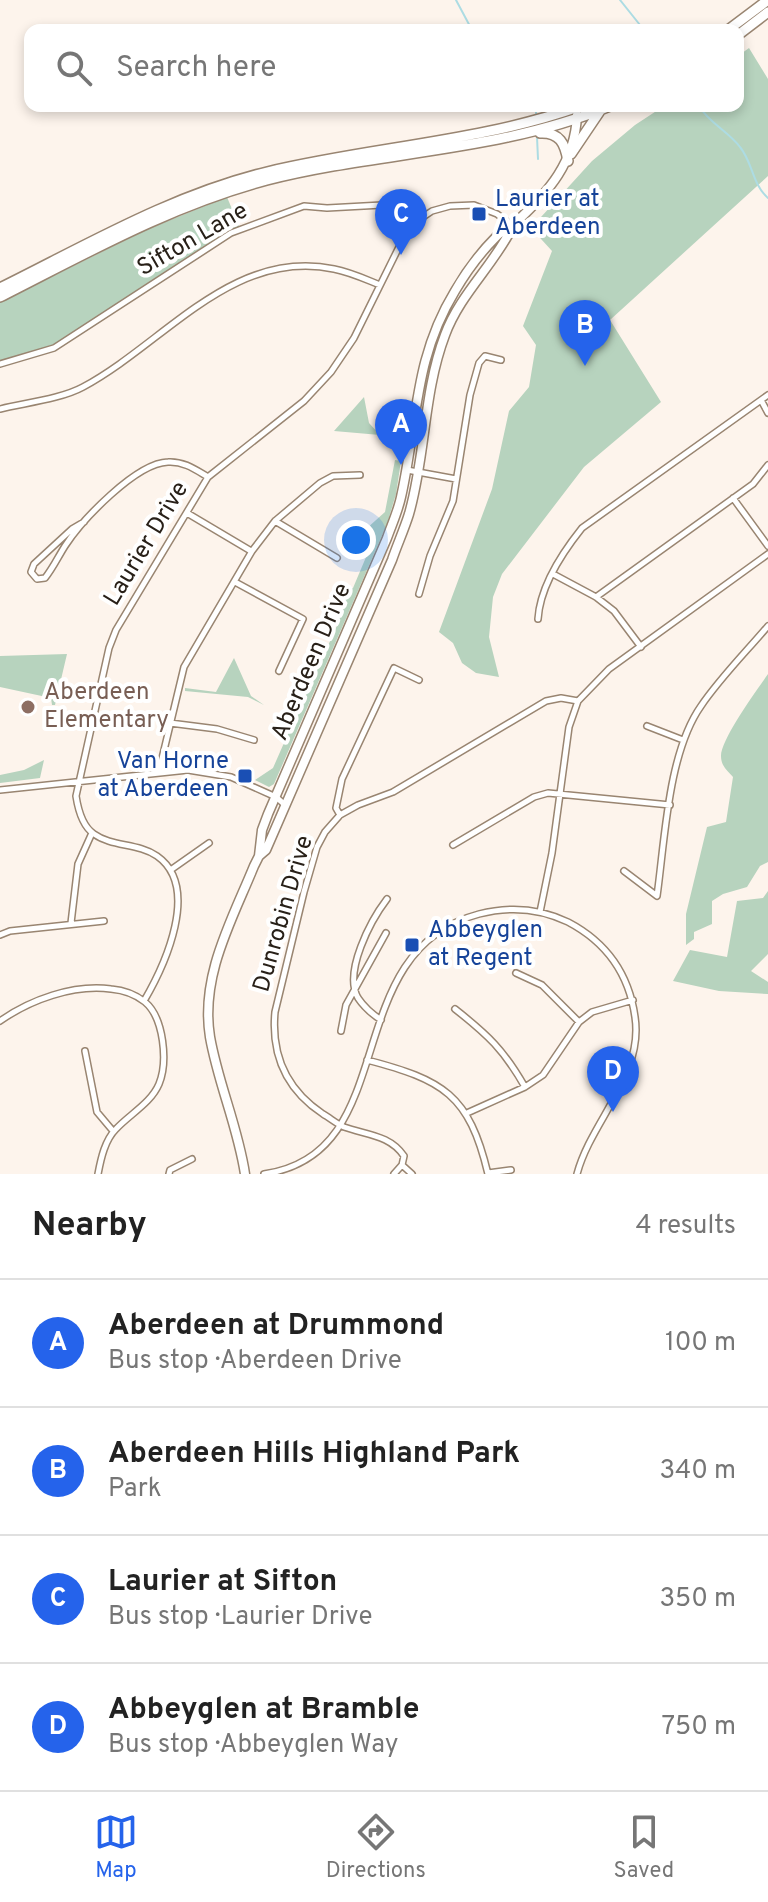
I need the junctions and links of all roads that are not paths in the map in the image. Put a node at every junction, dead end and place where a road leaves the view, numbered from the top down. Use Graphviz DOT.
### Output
graph roads {
  1 [pos="768,0"];
  2 [pos="768,12"];
  3 [pos="736,24"];
  4 [pos="744,30"];
  5 [pos="562,112"];
  6 [pos="578,112"];
  7 [pos="595,112"];
  8 [pos="603,112"];
  9 [pos="577,119"];
  10 [pos="529,134"];
  11 [pos="569,158"];
  12 [pos="414,223"];
  13 [pos="513,226"];
  14 [pos="380,285"];
  15 [pos="0,288"];
  16 [pos="0,297"];
  17 [pos="501,360"];
  18 [pos="0,364"];
  19 [pos="768,395"];
  20 [pos="761,399"];
  21 [pos="0,409"];
  22 [pos="768,413"];
  23 [pos="768,465"];
  24 [pos="412,471"];
  25 [pos="360,475"];
  26 [pos="208,477"];
  27 [pos="456,479"];
  28 [pos="733,498"];
  29 [pos="187,513"];
  30 [pos="275,521"];
  31 [pos="84,522"];
  32 [pos="768,546"];
  33 [pos="252,551"];
  34 [pos="768,554"];
  35 [pos="337,558"];
  36 [pos="553,574"];
  37 [pos="235,582"];
  38 [pos="419,594"];
  39 [pos="596,597"];
  40 [pos="538,619"];
  41 [pos="768,626"];
  42 [pos="641,647"];
  43 [pos="279,671"];
  44 [pos="419,680"];
  45 [pos="578,701"];
  46 [pos="170,723"];
  47 [pos="647,726"];
  48 [pos="254,740"];
  49 [pos="683,740"];
  50 [pos="159,771"];
  51 [pos="79,780"];
  52 [pos="0,790"];
  53 [pos="560,793"];
  54 [pos="276,797"];
  55 [pos="284,804"];
  56 [pos="670,805"];
  57 [pos="340,815"];
  58 [pos="92,833"];
  59 [pos="209,843"];
  60 [pos="453,845"];
  61 [pos="259,856"];
  62 [pos="172,869"];
  63 [pos="624,871"];
  64 [pos="387,899"];
  65 [pos="540,912"];
  66 [pos="104,921"];
  67 [pos="71,923"];
  68 [pos="386,933"];
  69 [pos="0,935"];
  70 [pos="516,973"];
  71 [pos="354,988"];
  72 [pos="633,1000"];
  73 [pos="144,1001"];
  74 [pos="455,1009"];
  75 [pos="381,1020"];
  76 [pos="0,1021"];
  77 [pos="579,1022"];
  78 [pos="341,1031"];
  79 [pos="85,1051"];
  80 [pos="367,1060"];
  81 [pos="525,1087"];
  82 [pos="467,1113"];
  83 [pos="341,1126"];
  84 [pos="114,1131"];
  85 [pos="192,1159"];
  86 [pos="402,1165"];
  87 [pos="511,1170"];
  88 [pos="488,1173"];
  89 [pos="98,1174"];
  90 [pos="169,1174"];
  91 [pos="245,1174"];
  92 [pos="264,1174"];
  93 [pos="394,1174"];
  94 [pos="412,1174"];
  95 [pos="577,1174"];
  1 -- 3 [label="main road"];
  2 -- 4 [label="main road"];
  5 -- 15 [label="main road"];
  6 -- 9 [label="main road, Aberdeen Drive"];
  7 -- 9 [label="main road"];
  8 -- 11 [label="main road"];
  9 -- 10 [label="main road"];
  9 -- 11 [label="main road, Aberdeen Drive"];
  10 -- 11 [label="main road"];
  10 -- 16 [label="main road"];
  11 -- 13 [label="main road, Aberdeen Drive"];
  12 -- 13 [label="street"];
  12 -- 14 [label="street, Laurier Drive"];
  12 -- 18 [label="street, Sifton Lane"];
  13 -- 24 [label="main road, Aberdeen Drive"];
  14 -- 21 [label="street"];
  14 -- 26 [label="street, Laurier Drive"];
  17 -- 27 [label="street"];
  19 -- 20 [label="street"];
  20 -- 22 [label="street"];
  20 -- 36 [label="street"];
  23 -- 28 [label="street"];
  24 -- 27 [label="street"];
  24 -- 54 [label="main road, Aberdeen Drive"];
  24 -- 55 [label="main road, Aberdeen Drive"];
  25 -- 30 [label="street"];
  26 -- 29 [label="street, Laurier Drive"];
  26 -- 31 [label="street"];
  27 -- 38 [label="street"];
  28 -- 32 [label="street"];
  28 -- 39 [label="street"];
  29 -- 33 [label="street"];
  29 -- 51 [label="street, Laurier Drive"];
  30 -- 33 [label="street"];
  30 -- 35 [label="street"];
  31 -- 31 [label="street"];
  33 -- 37 [label="street"];
  34 -- 42 [label="street"];
  36 -- 39 [label="street"];
  36 -- 40 [label="street"];
  37 -- 43 [label="street"];
  37 -- 46 [label="street"];
  39 -- 42 [label="street"];
  41 -- 49 [label="street"];
  42 -- 45 [label="street"];
  44 -- 57 [label="street"];
  45 -- 53 [label="street"];
  45 -- 57 [label="street, Dunrobin Drive"];
  46 -- 48 [label="street"];
  46 -- 50 [label="street"];
  47 -- 49 [label="street"];
  49 -- 56 [label="street"];
  50 -- 51 [label="street"];
  50 -- 54 [label="street"];
  51 -- 52 [label="street"];
  51 -- 58 [label="street, Laurier Drive"];
  53 -- 56 [label="street"];
  53 -- 60 [label="street"];
  53 -- 65 [label="street"];
  54 -- 55 [label="street"];
  54 -- 61 [label="main road, Aberdeen Drive"];
  55 -- 61 [label="main road, Aberdeen Drive"];
  56 -- 63 [label="street"];
  57 -- 83 [label="street, Dunrobin Drive"];
  58 -- 62 [label="street"];
  58 -- 67 [label="street"];
  59 -- 62 [label="street"];
  61 -- 91 [label="main road, Aberdeen Drive"];
  62 -- 73 [label="street"];
  64 -- 71 [label="street"];
  65 -- 72 [label="street"];
  65 -- 75 [label="street"];
  66 -- 67 [label="street"];
  67 -- 69 [label="street"];
  68 -- 71 [label="street"];
  70 -- 77 [label="street"];
  71 -- 75 [label="street"];
  71 -- 78 [label="street"];
  72 -- 77 [label="street"];
  72 -- 95 [label="street"];
  73 -- 76 [label="street"];
  73 -- 84 [label="street"];
  74 -- 81 [label="street"];
  75 -- 80 [label="street"];
  77 -- 81 [label="street"];
  79 -- 84 [label="street"];
  80 -- 82 [label="street"];
  80 -- 83 [label="street"];
  81 -- 82 [label="street"];
  82 -- 88 [label="street"];
  83 -- 86 [label="street, Dunrobin Drive"];
  83 -- 92 [label="street"];
  84 -- 89 [label="street"];
  85 -- 90 [label="street"];
  86 -- 93 [label="street"];
  86 -- 94 [label="street, Dunrobin Drive"];
  87 -- 88 [label="street"];
}
